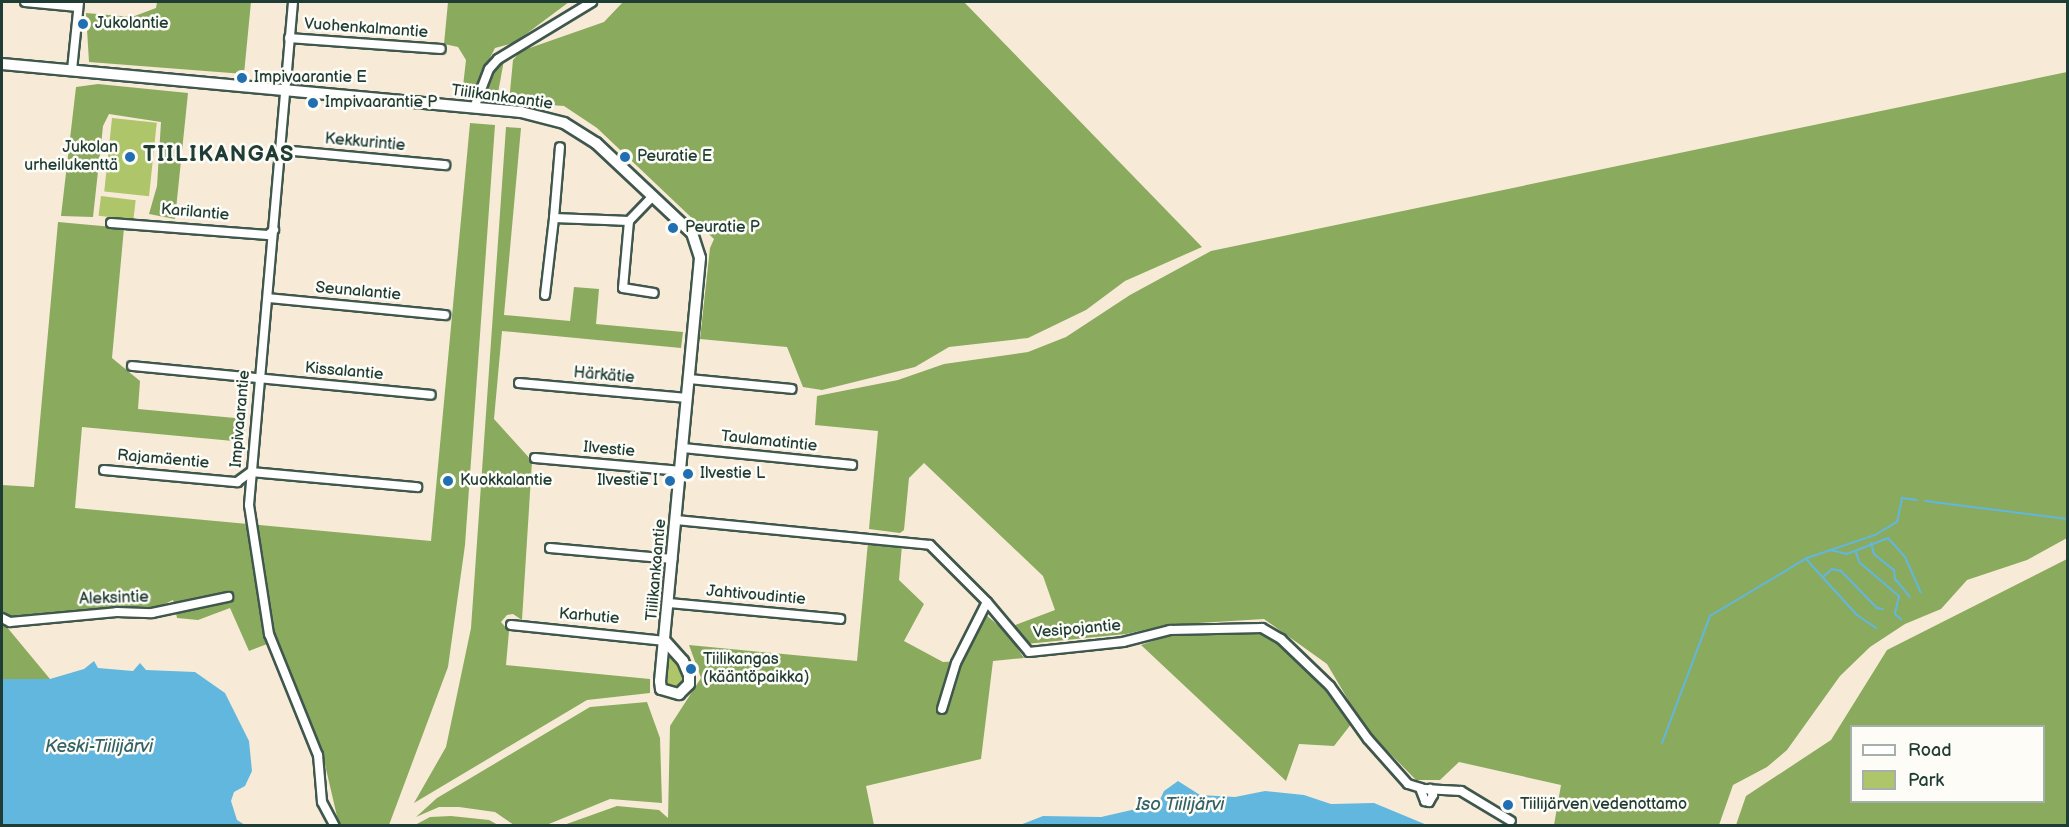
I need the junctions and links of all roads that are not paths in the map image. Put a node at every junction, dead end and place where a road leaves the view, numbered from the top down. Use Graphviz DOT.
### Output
graph roads {
  1 [pos="25,2"];
  2 [pos="293,2"];
  3 [pos="592,2"];
  4 [pos="79,4"];
  5 [pos="289,38"];
  6 [pos="441,49"];
  7 [pos="2,64"];
  8 [pos="72,70"];
  9 [pos="287,90"];
  10 [pos="474,108"];
  11 [pos="560,147"];
  12 [pos="282,150"];
  13 [pos="445,165"];
  14 [pos="652,196"];
  15 [pos="554,218"];
  16 [pos="629,221"];
  17 [pos="111,223"];
  18 [pos="274,230"];
  19 [pos="654,293"];
  20 [pos="545,295"];
  21 [pos="268,298"];
  22 [pos="445,315"];
  23 [pos="132,366"];
  24 [pos="257,379"];
  25 [pos="688,379"];
  26 [pos="519,383"];
  27 [pos="792,389"];
  28 [pos="431,395"];
  29 [pos="687,398"];
  30 [pos="683,448"];
  31 [pos="535,458"];
  32 [pos="852,465"];
  33 [pos="104,470"];
  34 [pos="681,471"];
  35 [pos="251,472"];
  36 [pos="417,487"];
  37 [pos="676,520"];
  38 [pos="550,548"];
  39 [pos="673,559"];
  40 [pos="228,597"];
  41 [pos="987,602"];
  42 [pos="669,603"];
  43 [pos="2,618"];
  44 [pos="840,618"];
  45 [pos="511,625"];
  46 [pos="665,641"];
  47 [pos="942,709"];
  48 [pos="1420,788"];
  49 [pos="1430,789"];
  50 [pos="1511,821"];
  51 [pos="335,825"];
  1 -- 4 [label="street"];
  2 -- 5 [label="street, Impivaarantie"];
  3 -- 10 [label="street"];
  4 -- 8 [label="street"];
  5 -- 6 [label="street, Vuohenkalmantie"];
  5 -- 9 [label="street, Impivaarantie"];
  7 -- 8 [label="street, Tiilikankaantie"];
  8 -- 9 [label="street, Tiilikankaantie"];
  9 -- 10 [label="street, Tiilikankaantie"];
  9 -- 12 [label="street, Impivaarantie"];
  10 -- 14 [label="street, Tiilikankaantie"];
  11 -- 15 [label="street"];
  12 -- 13 [label="street, Kekkurintie"];
  12 -- 18 [label="street, Impivaarantie"];
  14 -- 16 [label="street"];
  14 -- 25 [label="street, Tiilikankaantie"];
  15 -- 16 [label="street"];
  15 -- 20 [label="street"];
  16 -- 19 [label="street"];
  17 -- 18 [label="street, Karilantie"];
  18 -- 21 [label="street, Impivaarantie"];
  21 -- 22 [label="street, Seunalantie"];
  21 -- 24 [label="street, Impivaarantie"];
  23 -- 24 [label="street, Kissalantie"];
  24 -- 28 [label="street, Kissalantie"];
  24 -- 35 [label="street, Impivaarantie"];
  25 -- 27 [label="street"];
  25 -- 29 [label="street, Tiilikankaantie"];
  26 -- 29 [label="street, Härkätie"];
  29 -- 30 [label="street, Tiilikankaantie"];
  30 -- 32 [label="street, Taulamatintie"];
  30 -- 34 [label="street, Tiilikankaantie"];
  31 -- 34 [label="street, Ilvestie"];
  33 -- 35 [label="street, Rajamäentie"];
  34 -- 37 [label="street, Tiilikankaantie"];
  35 -- 36 [label="street"];
  35 -- 51 [label="street, Impivaarantie"];
  37 -- 39 [label="street, Tiilikankaantie"];
  37 -- 41 [label="street, Vesipojantie"];
  38 -- 39 [label="street"];
  39 -- 42 [label="street, Tiilikankaantie"];
  40 -- 43 [label="street, Aleksintie"];
  41 -- 47 [label="street"];
  41 -- 48 [label="street, Vesipojantie"];
  42 -- 44 [label="street, Jahtivoudintie"];
  42 -- 46 [label="street, Tiilikankaantie"];
  45 -- 46 [label="street, Karhutie"];
  46 -- 46 [label="street, Tiilikankaantie"];
  48 -- 49 [label="street, Vesipojantie"];
  48 -- 49 [label="street, Vesipojantie"];
  49 -- 50 [label="street, Vesipojantie"];
}
